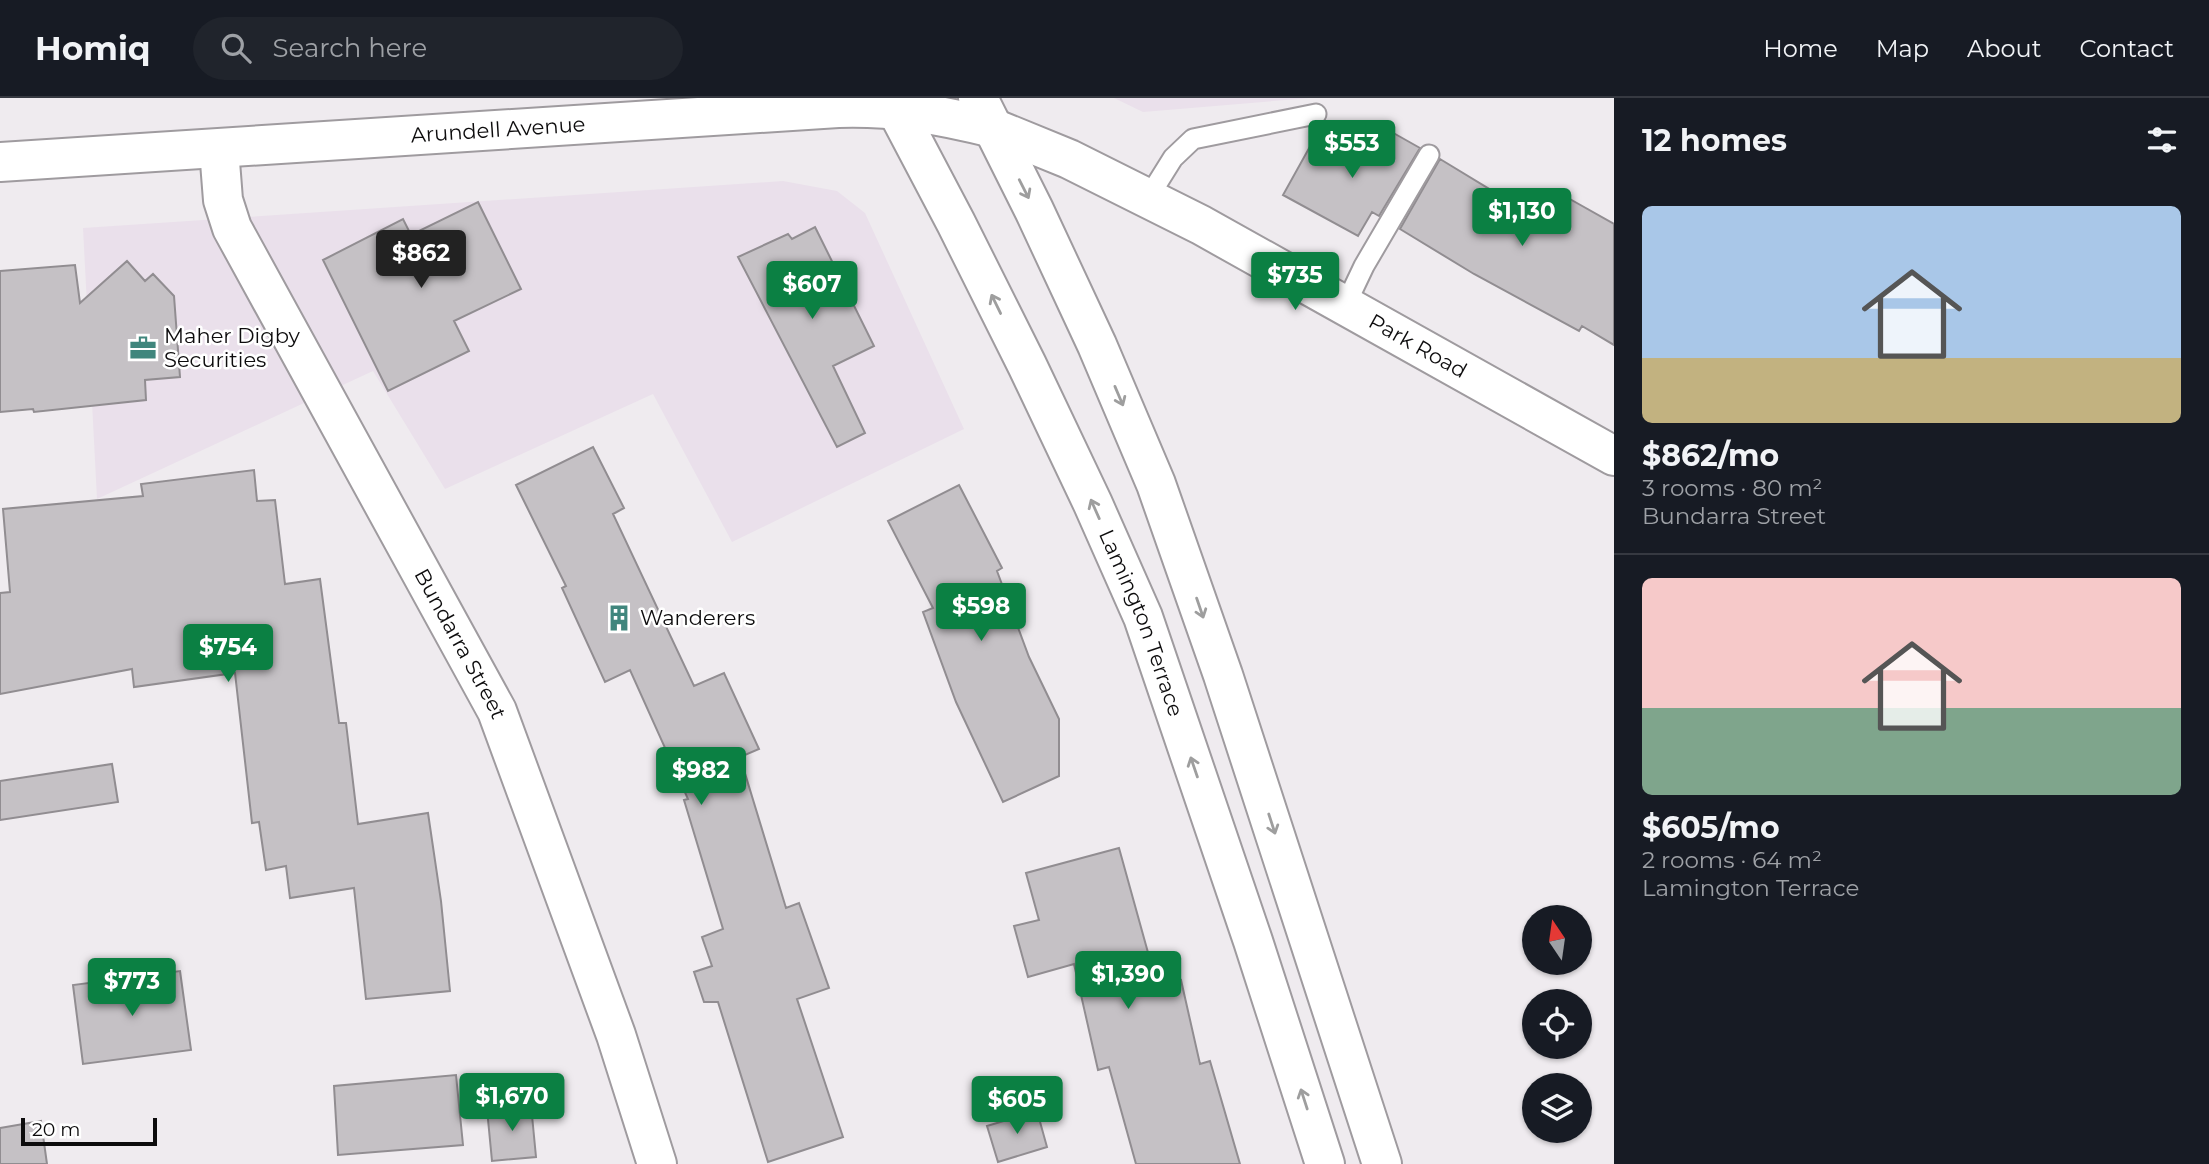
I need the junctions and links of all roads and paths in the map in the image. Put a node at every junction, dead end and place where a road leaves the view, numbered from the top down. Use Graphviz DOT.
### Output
graph roads {
  1 [pos="893,103"];
  2 [pos="985,113"];
  3 [pos="1316,114"];
  4 [pos="219,149"];
  5 [pos="1429,155"];
  6 [pos="0,162"];
  7 [pos="1148,198"];
  8 [pos="1345,306"];
  9 [pos="1614,456"];
  10 [pos="657,1164"];
  11 [pos="1325,1164"];
  12 [pos="1382,1164"];
  1 -- 2 [label="main road, Arundell Avenue"];
  1 -- 4 [label="main road, Arundell Avenue"];
  11 -- 1 [label="main road, Lamington Terrace, one-way"];
  2 -- 7 [label="main road, Park Road"];
  2 -- 12 [label="main road, one-way"];
  3 -- 7 [label="lane"];
  4 -- 6 [label="main road, Arundell Avenue"];
  4 -- 10 [label="main road, Bundarra Street"];
  5 -- 8 [label="lane"];
  7 -- 8 [label="main road, Park Road"];
  8 -- 9 [label="main road, Park Road"];
}
